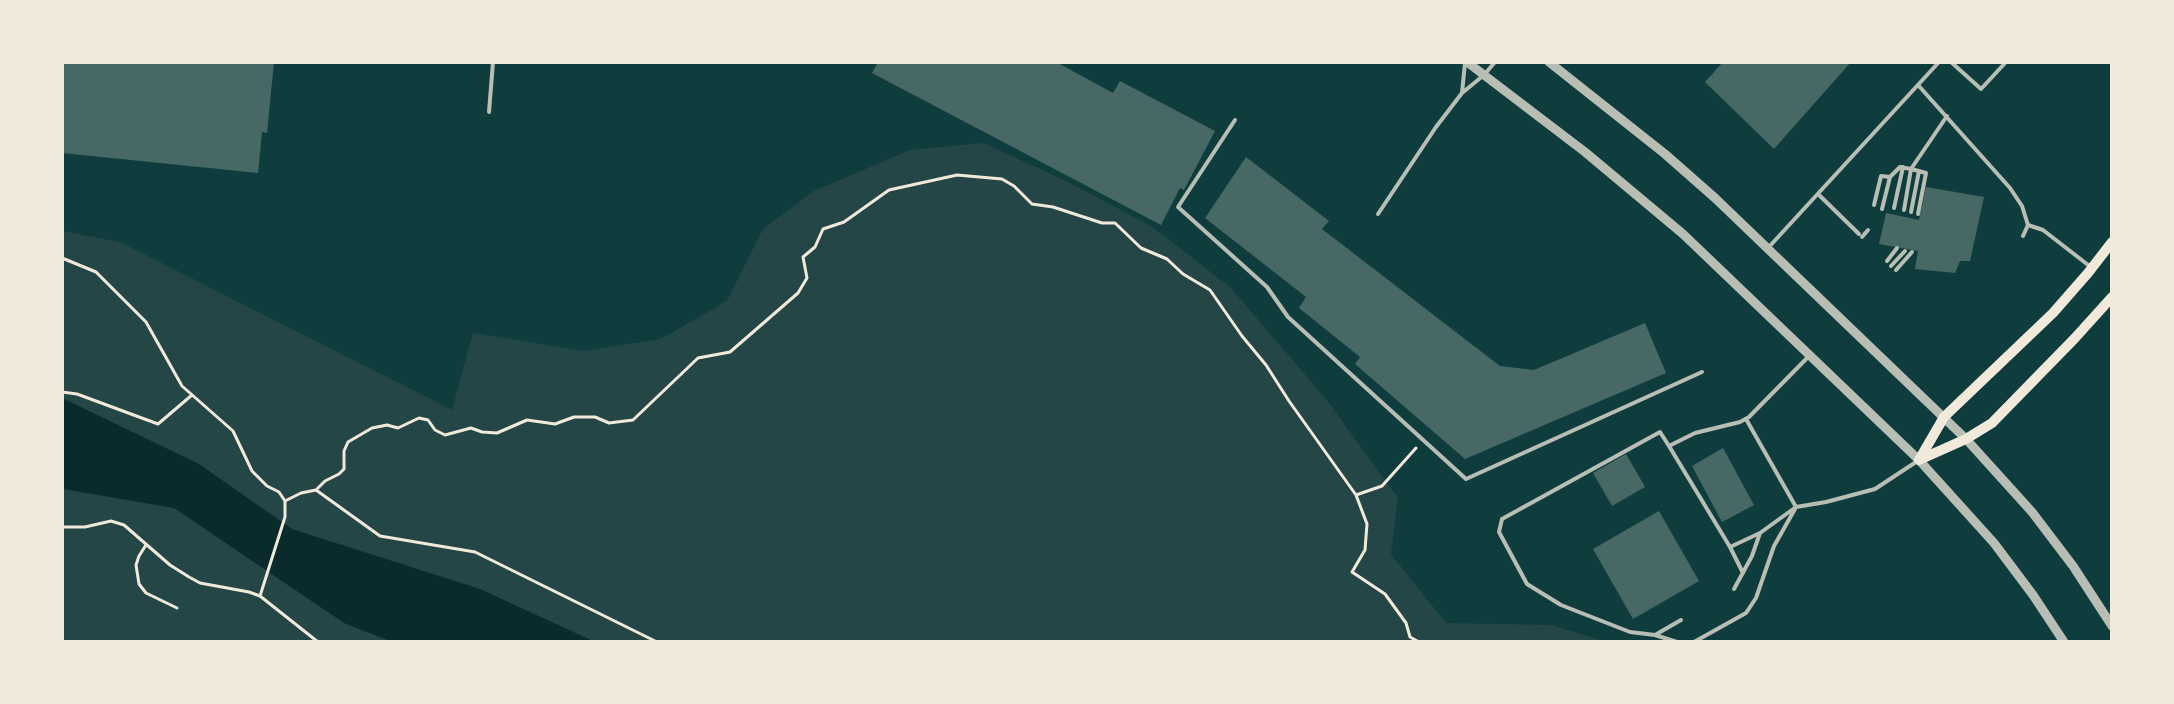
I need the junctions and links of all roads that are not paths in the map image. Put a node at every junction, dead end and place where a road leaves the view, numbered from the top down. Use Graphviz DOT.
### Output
graph roads {
  1 [pos="493,62"];
  2 [pos="1466,62"];
  3 [pos="1494,62"];
  4 [pos="1548,62"];
  5 [pos="1939,62"];
  6 [pos="1951,62"];
  7 [pos="2006,62"];
  8 [pos="1484,75"];
  9 [pos="1918,85"];
  10 [pos="1462,93"];
  11 [pos="489,112"];
  12 [pos="1947,116"];
  13 [pos="1235,120"];
  14 [pos="1902,167"];
  15 [pos="1911,169"];
  16 [pos="1919,171"];
  17 [pos="1890,177"];
  18 [pos="1818,194"];
  19 [pos="1874,205"];
  20 [pos="1894,208"];
  21 [pos="1882,209"];
  22 [pos="1904,210"];
  23 [pos="1911,212"];
  24 [pos="1378,214"];
  25 [pos="1918,214"];
  26 [pos="2028,224"];
  27 [pos="1868,230"];
  28 [pos="2023,236"];
  29 [pos="2112,242"];
  30 [pos="1768,248"];
  31 [pos="1897,248"];
  32 [pos="1905,251"];
  33 [pos="1912,252"];
  34 [pos="1887,262"];
  35 [pos="1891,266"];
  36 [pos="2092,268"];
  37 [pos="1896,270"];
  38 [pos="2112,297"];
  39 [pos="1810,355"];
  40 [pos="1702,372"];
  41 [pos="1944,417"];
  42 [pos="1746,419"];
  43 [pos="1966,438"];
  44 [pos="1669,446"];
  45 [pos="1919,460"];
  46 [pos="1796,507"];
  47 [pos="1760,533"];
  48 [pos="1730,548"];
  49 [pos="1743,573"];
  50 [pos="1734,589"];
  51 [pos="1681,620"];
  52 [pos="2112,626"];
  53 [pos="1655,635"];
  54 [pos="1677,642"];
  55 [pos="1694,642"];
  56 [pos="2064,642"];
  1 -- 11 [label="lane"];
  2 -- 8 [label="street"];
  2 -- 10 [label="lane"];
  3 -- 8 [label="lane"];
  4 -- 30 [label="street"];
  5 -- 9 [label="lane"];
  6 -- 7 [label="lane"];
  8 -- 10 [label="lane"];
  8 -- 39 [label="street"];
  9 -- 12 [label="lane"];
  9 -- 18 [label="lane"];
  10 -- 24 [label="lane"];
  12 -- 15 [label="lane"];
  12 -- 26 [label="lane"];
  13 -- 40 [label="lane"];
  14 -- 15 [label="lane"];
  14 -- 17 [label="lane"];
  14 -- 20 [label="lane"];
  15 -- 16 [label="lane"];
  15 -- 22 [label="lane"];
  16 -- 23 [label="lane"];
  16 -- 25 [label="lane"];
  17 -- 19 [label="lane"];
  17 -- 21 [label="lane"];
  18 -- 27 [label="lane"];
  18 -- 30 [label="lane"];
  26 -- 28 [label="lane"];
  26 -- 36 [label="lane"];
  29 -- 36 [label="main road"];
  30 -- 41 [label="street"];
  31 -- 34 [label="lane"];
  32 -- 35 [label="lane"];
  33 -- 37 [label="lane"];
  36 -- 41 [label="main road"];
  38 -- 43 [label="main road"];
  39 -- 42 [label="lane"];
  39 -- 45 [label="street"];
  41 -- 43 [label="street"];
  41 -- 45 [label="main road"];
  42 -- 44 [label="lane"];
  42 -- 46 [label="lane"];
  43 -- 45 [label="main road"];
  43 -- 52 [label="street"];
  44 -- 48 [label="lane"];
  44 -- 53 [label="lane"];
  45 -- 46 [label="lane"];
  45 -- 56 [label="street"];
  46 -- 47 [label="lane"];
  46 -- 55 [label="lane"];
  47 -- 48 [label="lane"];
  47 -- 49 [label="lane"];
  48 -- 49 [label="lane"];
  49 -- 50 [label="lane"];
  51 -- 53 [label="lane"];
  53 -- 54 [label="lane"];
}
